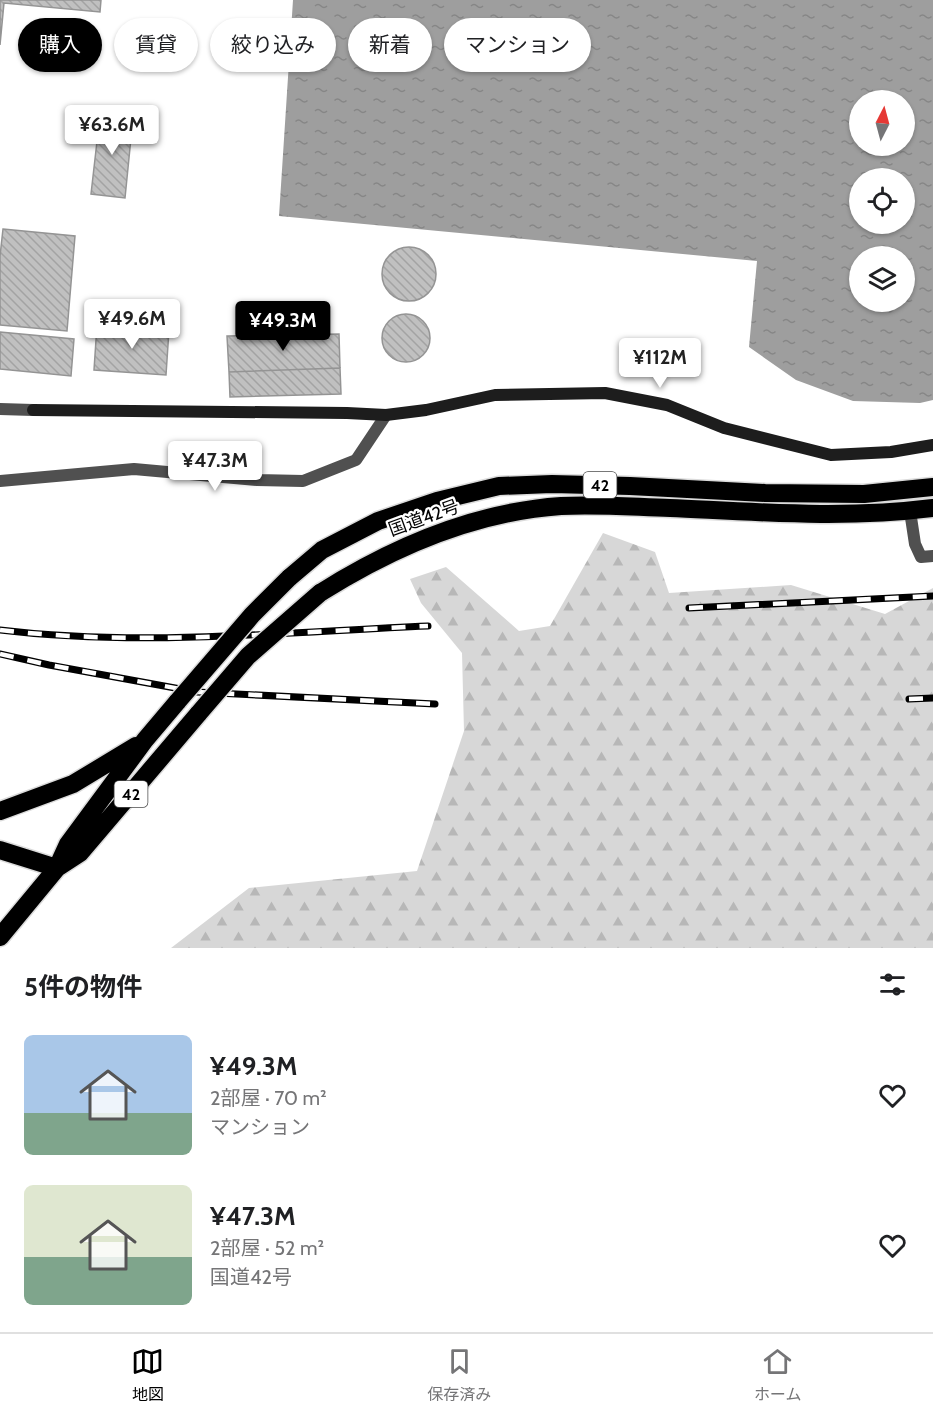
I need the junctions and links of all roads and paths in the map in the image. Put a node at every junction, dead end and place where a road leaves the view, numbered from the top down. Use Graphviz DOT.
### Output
graph roads {
  1 [pos="0,409"];
  2 [pos="386,415"];
  3 [pos="933,445"];
  4 [pos="0,481"];
  5 [pos="933,487"];
  6 [pos="933,508"];
  7 [pos="910,511"];
  8 [pos="933,556"];
  9 [pos="145,740"];
  10 [pos="0,811"];
  11 [pos="0,850"];
  12 [pos="57,868"];
  13 [pos="0,937"];
  1 -- 2 [label="street"];
  2 -- 3 [label="street"];
  2 -- 4 [label="street"];
  5 -- 9 [label="highway, 国道42号 / 42, bridge"];
  6 -- 7 [label="highway, 国道42号 / 42"];
  7 -- 8 [label="street"];
  7 -- 12 [label="highway, 国道42号 / 42, bridge"];
  9 -- 10 [label="highway, 国道42号 / 42"];
  9 -- 12 [label="highway, 国道42号 / 42"];
  11 -- 12 [label="highway"];
  12 -- 13 [label="highway, 42"];
}
